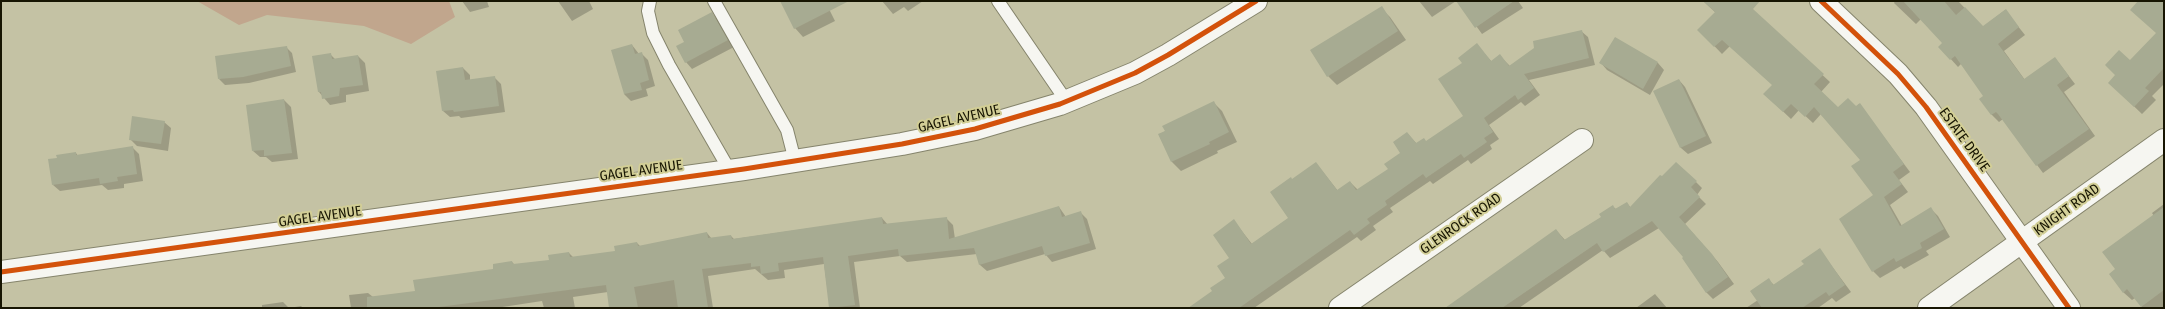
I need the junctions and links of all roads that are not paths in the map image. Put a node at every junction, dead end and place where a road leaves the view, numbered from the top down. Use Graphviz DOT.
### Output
graph roads {
  1 [pos="650,1"];
  2 [pos="714,1"];
  3 [pos="998,1"];
  4 [pos="1256,1"];
  5 [pos="1821,1"];
  6 [pos="1067,102"];
  7 [pos="1582,140"];
  8 [pos="2164,140"];
  9 [pos="795,161"];
  10 [pos="730,170"];
  11 [pos="2023,242"];
  12 [pos="1,272"];
  13 [pos="1340,308"];
  14 [pos="1930,308"];
  15 [pos="2069,308"];
  1 -- 10 [label="lane"];
  2 -- 9 [label="lane"];
  3 -- 6 [label="lane"];
  4 -- 6 [label="street, GAGEL AVENUE"];
  5 -- 11 [label="street, ESTATE DRIVE"];
  6 -- 9 [label="street, GAGEL AVENUE"];
  7 -- 13 [label="street, GLENROCK ROAD"];
  8 -- 11 [label="street, KNIGHT ROAD"];
  9 -- 10 [label="street, GAGEL AVENUE"];
  10 -- 12 [label="street, GAGEL AVENUE"];
  11 -- 14 [label="street, KNIGHT ROAD"];
  11 -- 15 [label="street, ESTATE DRIVE"];
}
